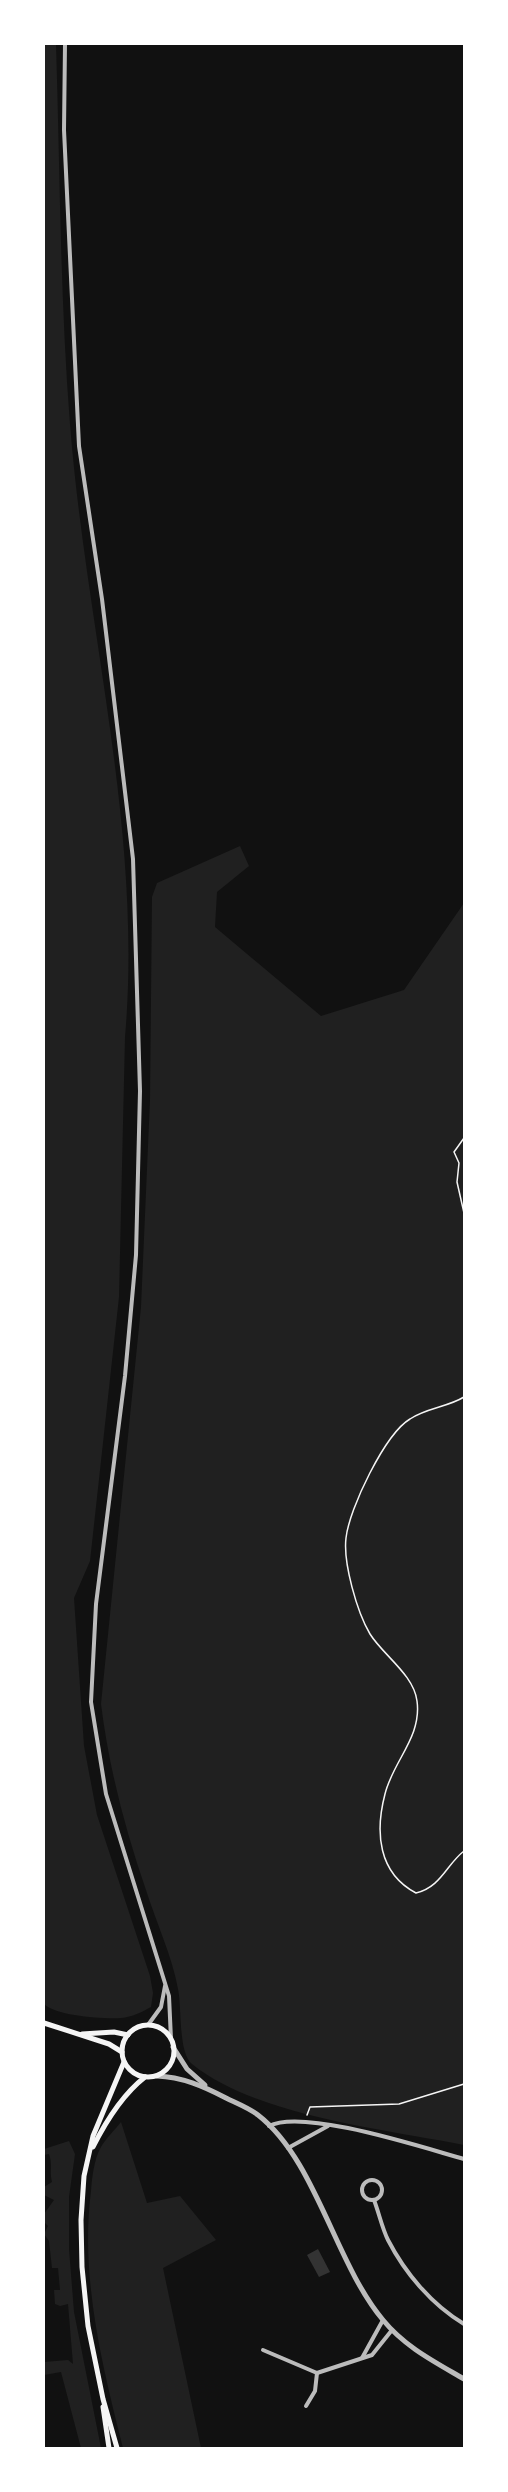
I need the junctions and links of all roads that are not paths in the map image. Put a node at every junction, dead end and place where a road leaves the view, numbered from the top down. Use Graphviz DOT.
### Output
graph roads {
  1 [pos="65,44"];
  2 [pos="165,1985"];
  3 [pos="44,2023"];
  4 [pos="148,2025"];
  5 [pos="78,2035"];
  6 [pos="128,2035"];
  7 [pos="171,2039"];
  8 [pos="174,2047"];
  9 [pos="122,2052"];
  10 [pos="124,2062"];
  11 [pos="157,2076"];
  12 [pos="145,2077"];
  13 [pos="209,2088"];
  14 [pos="269,2126"];
  15 [pos="328,2126"];
  16 [pos="288,2149"];
  17 [pos="88,2157"];
  18 [pos="465,2159"];
  19 [pos="374,2200"];
  20 [pos="383,2320"];
  21 [pos="465,2324"];
  22 [pos="392,2330"];
  23 [pos="263,2350"];
  24 [pos="362,2358"];
  25 [pos="316,2373"];
  26 [pos="465,2379"];
  27 [pos="103,2399"];
  28 [pos="306,2406"];
  29 [pos="109,2448"];
  30 [pos="117,2448"];
  1 -- 2 [label="street"];
  2 -- 4 [label="street"];
  2 -- 7 [label="street"];
  3 -- 5 [label="main road"];
  4 -- 6 [label="main road"];
  4 -- 7 [label="main road"];
  5 -- 6 [label="main road"];
  5 -- 9 [label="main road"];
  6 -- 9 [label="main road"];
  7 -- 8 [label="main road"];
  8 -- 11 [label="main road"];
  8 -- 13 [label="street"];
  9 -- 10 [label="main road"];
  10 -- 12 [label="main road"];
  10 -- 17 [label="main road"];
  11 -- 12 [label="main road"];
  11 -- 13 [label="street"];
  12 -- 17 [label="main road"];
  13 -- 14 [label="street"];
  14 -- 15 [label="street"];
  14 -- 16 [label="street"];
  15 -- 16 [label="street"];
  15 -- 18 [label="street"];
  16 -- 20 [label="street"];
  17 -- 27 [label="main road"];
  19 -- 19 [label="street"];
  19 -- 21 [label="street"];
  20 -- 22 [label="street"];
  20 -- 24 [label="street"];
  22 -- 24 [label="street"];
  22 -- 26 [label="street"];
  23 -- 25 [label="street"];
  24 -- 25 [label="street"];
  25 -- 28 [label="street"];
  27 -- 29 [label="main road"];
  27 -- 30 [label="main road"];
}
